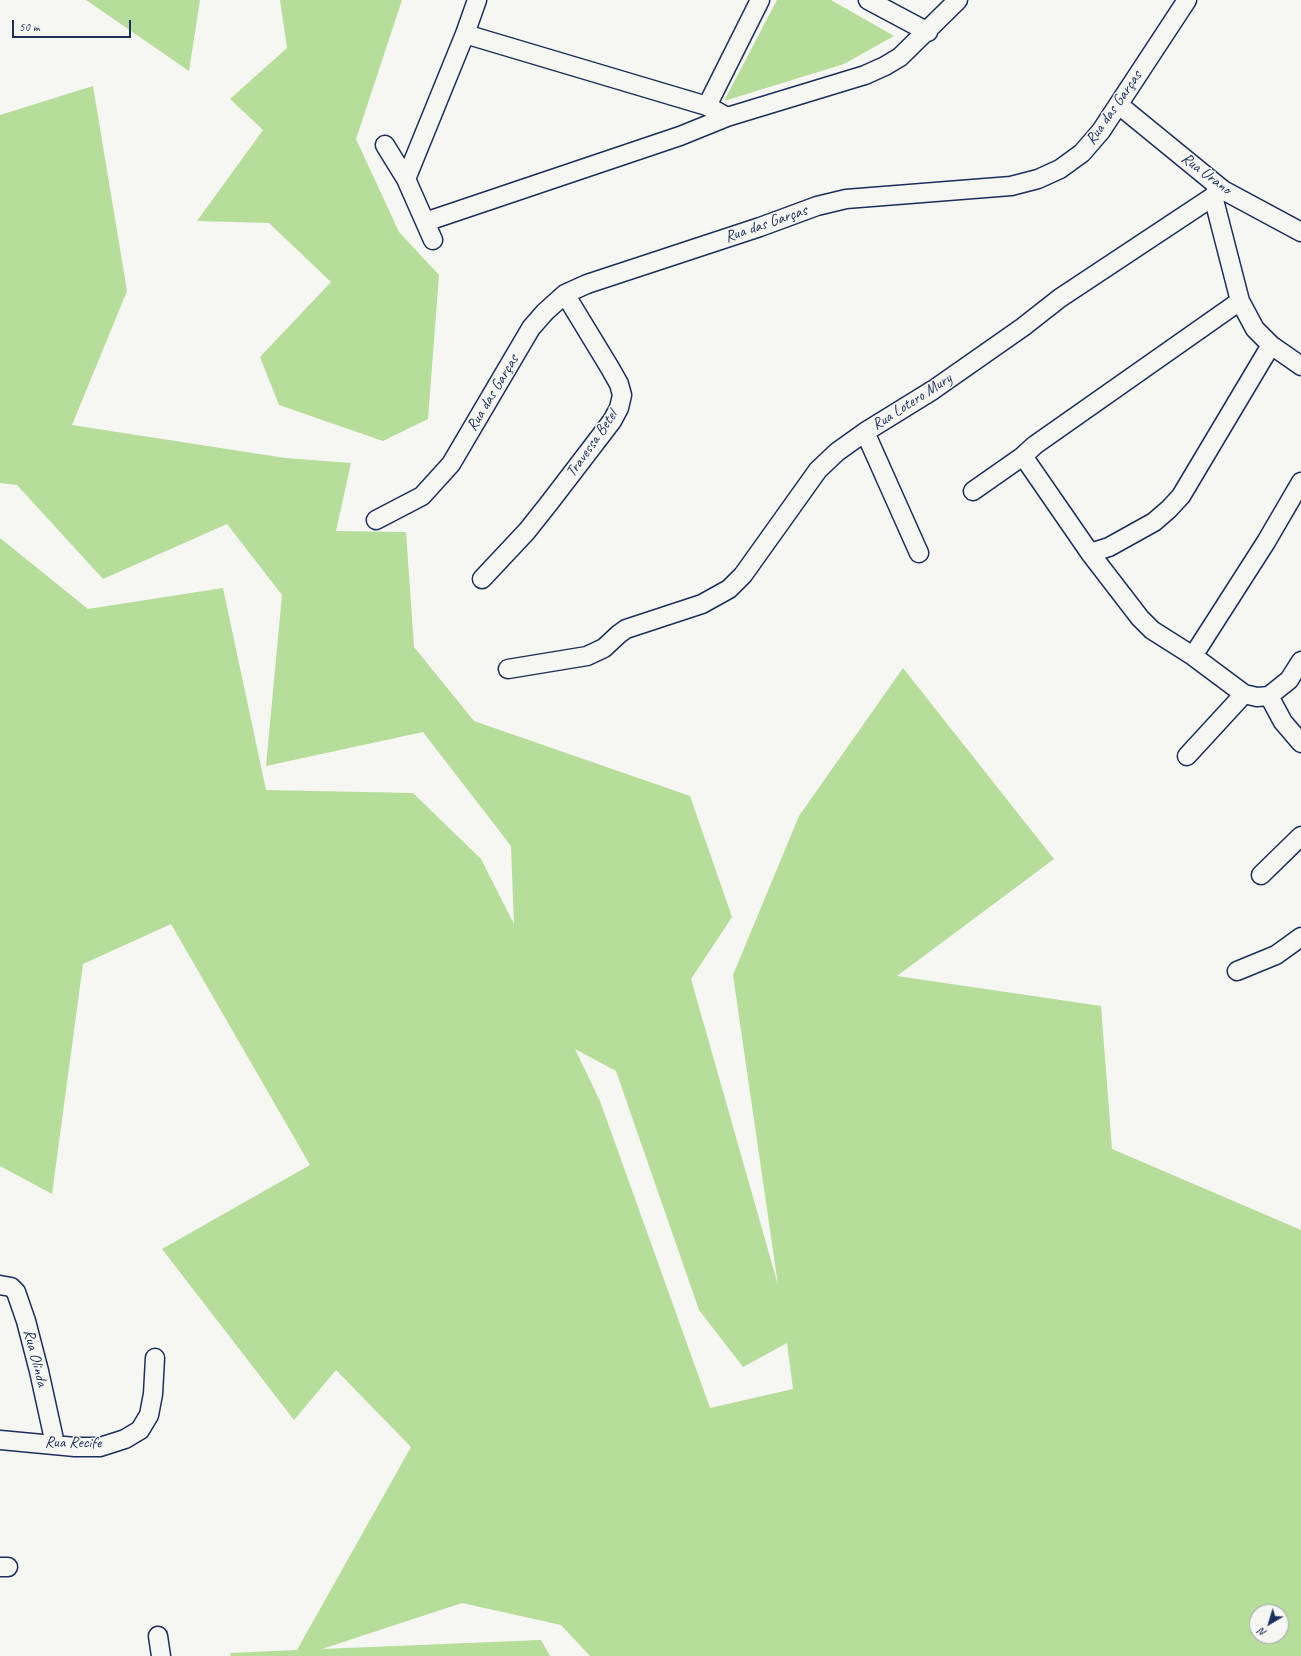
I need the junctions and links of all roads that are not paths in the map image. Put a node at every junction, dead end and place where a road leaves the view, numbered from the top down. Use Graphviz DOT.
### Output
graph roads {
  1 [pos="477,0"];
  2 [pos="760,0"];
  3 [pos="868,0"];
  4 [pos="958,0"];
  5 [pos="1187,0"];
  6 [pos="928,32"];
  7 [pos="465,34"];
  8 [pos="1119,105"];
  9 [pos="707,106"];
  10 [pos="727,117"];
  11 [pos="385,145"];
  12 [pos="406,179"];
  13 [pos="1218,193"];
  14 [pos="425,222"];
  15 [pos="1299,226"];
  16 [pos="433,240"];
  17 [pos="565,294"];
  18 [pos="1240,301"];
  19 [pos="1271,345"];
  20 [pos="1301,366"];
  21 [pos="865,432"];
  22 [pos="1023,456"];
  23 [pos="1301,482"];
  24 [pos="973,491"];
  25 [pos="376,520"];
  26 [pos="919,553"];
  27 [pos="1090,554"];
  28 [pos="482,579"];
  29 [pos="1193,656"];
  30 [pos="1301,661"];
  31 [pos="508,670"];
  32 [pos="1244,694"];
  33 [pos="1269,696"];
  34 [pos="1301,743"];
  35 [pos="1187,756"];
  36 [pos="1301,836"];
  37 [pos="1262,875"];
  38 [pos="1301,937"];
  39 [pos="1237,971"];
  40 [pos="0,1285"];
  41 [pos="155,1358"];
  42 [pos="0,1440"];
  43 [pos="55,1444"];
  44 [pos="158,1636"];
  45 [pos="161,1656"];
  1 -- 7 [label="street"];
  2 -- 9 [label="street"];
  3 -- 6 [label="street"];
  4 -- 6 [label="street"];
  5 -- 8 [label="street, Rua das Garças"];
  6 -- 10 [label="street"];
  7 -- 9 [label="street"];
  7 -- 12 [label="street"];
  8 -- 13 [label="street, Rua Urano"];
  8 -- 17 [label="street, Rua das Garças"];
  9 -- 10 [label="street"];
  10 -- 14 [label="street"];
  11 -- 12 [label="street"];
  12 -- 14 [label="street"];
  13 -- 15 [label="street, Rua Urano"];
  13 -- 18 [label="street"];
  13 -- 21 [label="street, Rua Lotero Mury"];
  14 -- 16 [label="street"];
  17 -- 25 [label="street, Rua das Garças"];
  17 -- 28 [label="street, Travessa Betel"];
  18 -- 19 [label="street"];
  18 -- 22 [label="street"];
  19 -- 20 [label="street"];
  19 -- 27 [label="street"];
  21 -- 26 [label="street"];
  21 -- 31 [label="street, Rua Lotero Mury"];
  22 -- 24 [label="street"];
  22 -- 27 [label="street"];
  23 -- 29 [label="street"];
  27 -- 29 [label="street"];
  29 -- 32 [label="street"];
  30 -- 33 [label="street"];
  32 -- 33 [label="street"];
  32 -- 35 [label="street"];
  33 -- 34 [label="street"];
  36 -- 37 [label="street"];
  38 -- 39 [label="street"];
  40 -- 43 [label="street, Rua Olinda"];
  41 -- 43 [label="street, Rua Recife"];
  42 -- 43 [label="street, Rua Recife"];
  44 -- 45 [label="street"];
}
